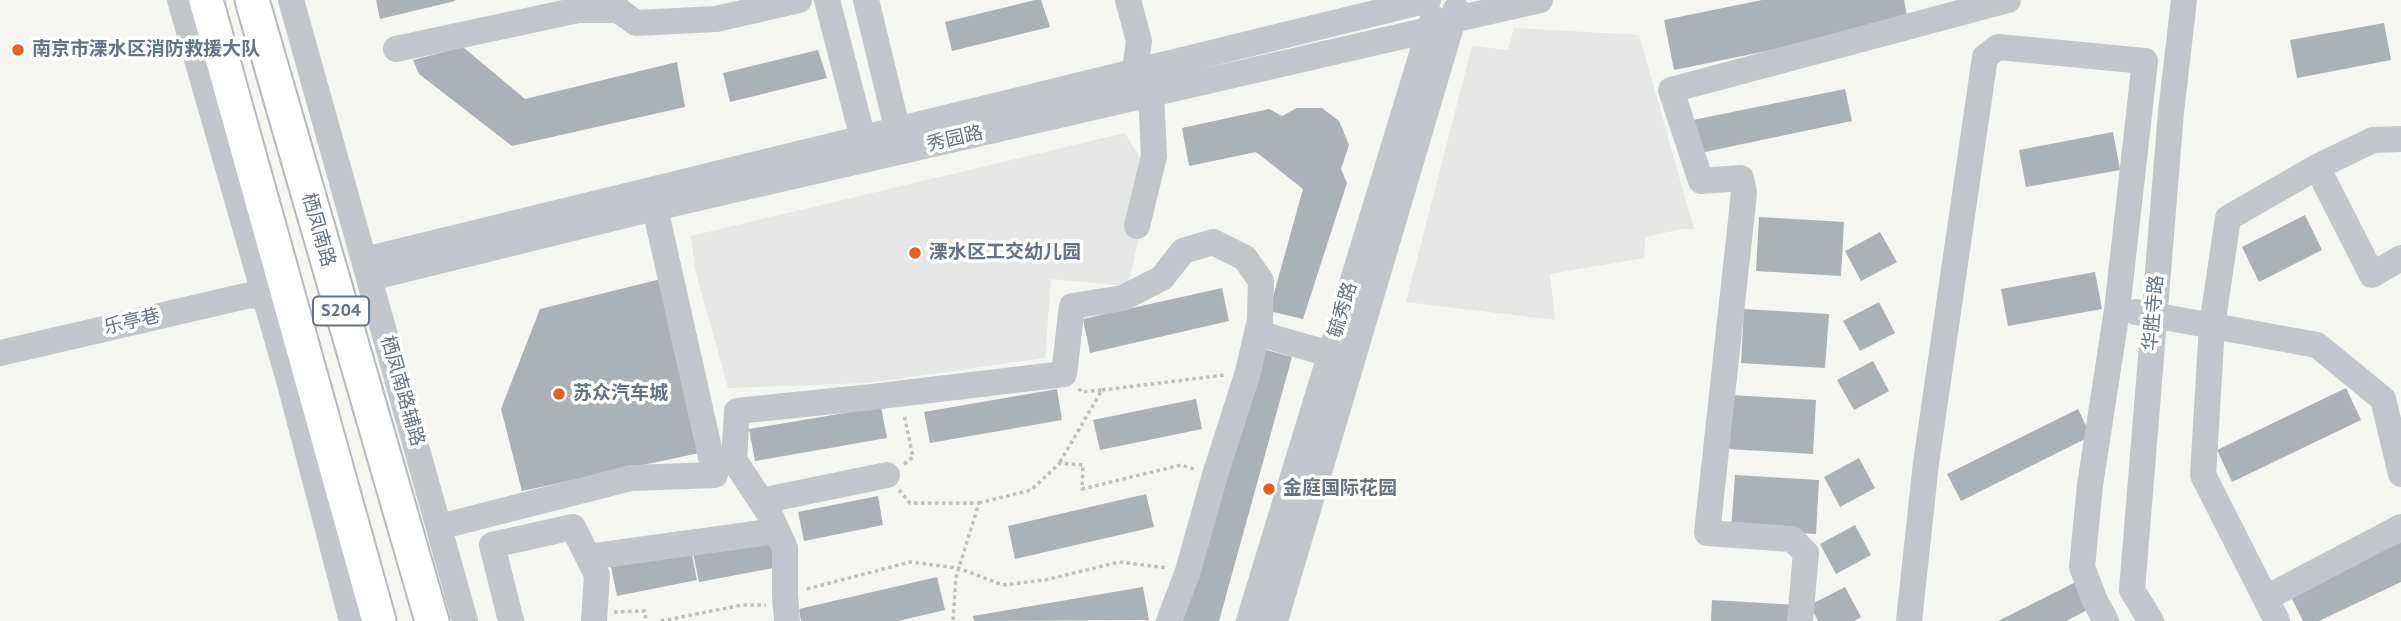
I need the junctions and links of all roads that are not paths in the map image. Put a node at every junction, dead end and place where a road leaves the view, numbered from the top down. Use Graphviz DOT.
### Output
graph roads {
  1 [pos="180,0"];
  2 [pos="206,0"];
  3 [pos="252,0"];
  4 [pos="291,0"];
  5 [pos="799,0"];
  6 [pos="827,0"];
  7 [pos="866,0"];
  8 [pos="1128,0"];
  9 [pos="1428,0"];
  10 [pos="1540,0"];
  11 [pos="2008,0"];
  12 [pos="2184,0"];
  13 [pos="616,5"];
  14 [pos="1923,11"];
  15 [pos="1445,13"];
  16 [pos="396,49"];
  17 [pos="1135,71"];
  18 [pos="1151,94"];
  19 [pos="2401,139"];
  20 [pos="901,140"];
  21 [pos="866,149"];
  22 [pos="2317,167"];
  23 [pos="655,208"];
  24 [pos="1137,226"];
  25 [pos="2401,258"];
  26 [pos="367,269"];
  27 [pos="265,297"];
  28 [pos="2117,310"];
  29 [pos="2153,314"];
  30 [pos="2212,326"];
  31 [pos="1257,333"];
  32 [pos="0,353"];
  33 [pos="1330,354"];
  34 [pos="2401,474"];
  35 [pos="887,475"];
  36 [pos="761,501"];
  37 [pos="439,527"];
  38 [pos="2401,527"];
  39 [pos="777,531"];
  40 [pos="589,557"];
  41 [pos="786,607"];
  42 [pos="2271,610"];
  43 [pos="594,617"];
  44 [pos="352,621"];
  45 [pos="379,621"];
  46 [pos="432,621"];
  47 [pos="465,621"];
  48 [pos="511,621"];
  49 [pos="1170,621"];
  50 [pos="1249,621"];
  51 [pos="1275,621"];
  52 [pos="1800,621"];
  53 [pos="1909,621"];
  54 [pos="2106,621"];
  55 [pos="2151,621"];
  1 -- 27 [label="street"];
  2 -- 45 [label="main road, S204"];
  3 -- 46 [label="main road, 栖凤南路 / S204"];
  4 -- 26 [label="street, 栖凤南路辅路"];
  5 -- 13 [label="street"];
  6 -- 21 [label="street"];
  7 -- 20 [label="street"];
  8 -- 17 [label="street"];
  9 -- 17 [label="street, 秀园路"];
  10 -- 15 [label="street, 秀园路"];
  11 -- 14 [label="street"];
  12 -- 29 [label="street, 华胜寺路"];
  13 -- 16 [label="street"];
  14 -- 52 [label="street"];
  15 -- 18 [label="street, 秀园路"];
  15 -- 33 [label="street, 毓秀路"];
  15 -- 51 [label="street, 毓秀路"];
  17 -- 20 [label="street, 秀园路"];
  18 -- 20 [label="street, 秀园路"];
  18 -- 24 [label="street"];
  19 -- 22 [label="street"];
  20 -- 21 [label="street, 秀园路"];
  21 -- 23 [label="street, 秀园路"];
  21 -- 26 [label="street, 秀园路"];
  22 -- 25 [label="street"];
  22 -- 30 [label="street"];
  23 -- 26 [label="street, 秀园路"];
  23 -- 37 [label="street"];
  26 -- 37 [label="street, 栖凤南路辅路"];
  27 -- 32 [label="street, 乐亭巷"];
  27 -- 44 [label="street"];
  28 -- 29 [label="street"];
  28 -- 53 [label="street"];
  28 -- 54 [label="street"];
  29 -- 30 [label="street"];
  29 -- 55 [label="street, 华胜寺路"];
  30 -- 34 [label="street"];
  30 -- 42 [label="street"];
  31 -- 33 [label="street"];
  31 -- 36 [label="street"];
  31 -- 49 [label="street"];
  33 -- 50 [label="street, 毓秀路"];
  35 -- 36 [label="street"];
  36 -- 39 [label="street"];
  37 -- 47 [label="street, 栖凤南路辅路"];
  38 -- 42 [label="street"];
  39 -- 40 [label="street"];
  39 -- 41 [label="street"];
  40 -- 43 [label="street"];
  40 -- 48 [label="street"];
}
